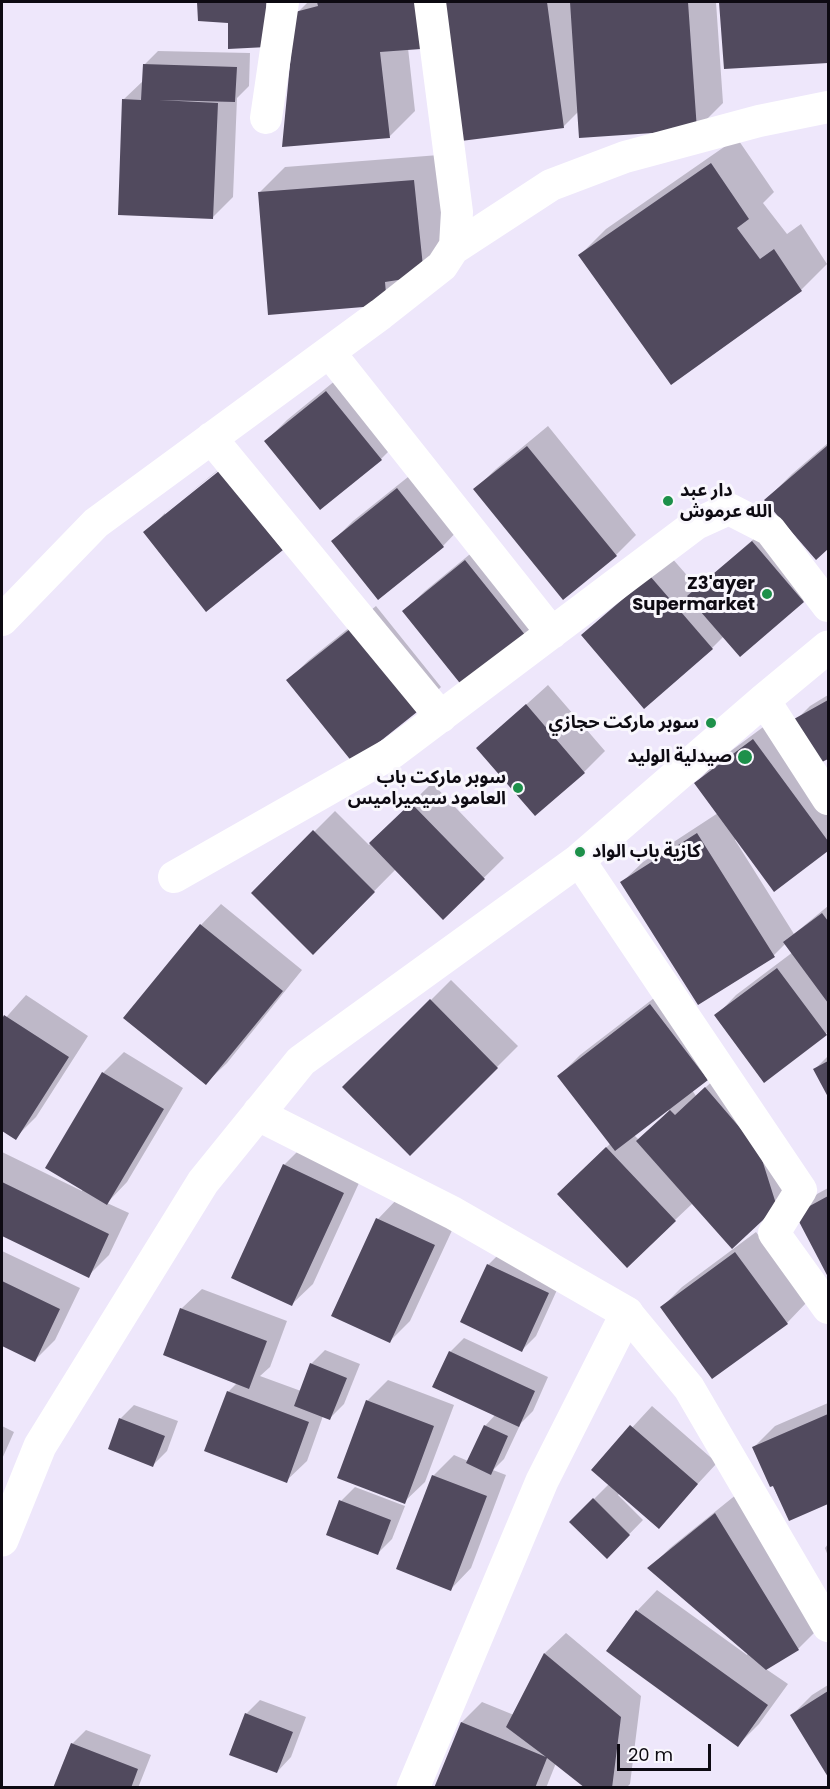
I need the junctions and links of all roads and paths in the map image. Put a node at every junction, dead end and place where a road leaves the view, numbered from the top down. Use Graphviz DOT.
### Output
graph roads {
  1 [pos="283,2"];
  2 [pos="430,2"];
  3 [pos="828,107"];
  4 [pos="266,118"];
  5 [pos="453,249"];
  6 [pos="329,352"];
  7 [pos="211,438"];
  8 [pos="828,606"];
  9 [pos="2,620"];
  10 [pos="552,633"];
  11 [pos="828,647"];
  12 [pos="764,700"];
  13 [pos="441,717"];
  14 [pos="828,800"];
  15 [pos="579,860"];
  16 [pos="174,877"];
  17 [pos="259,1112"];
  18 [pos="828,1308"];
  19 [pos="627,1313"];
  20 [pos="2,1540"];
  21 [pos="824,1609"];
  22 [pos="413,1788"];
  1 -- 4 [label="street"];
  2 -- 5 [label="street"];
  3 -- 5 [label="street"];
  5 -- 6 [label="street"];
  6 -- 7 [label="street"];
  6 -- 10 [label="street"];
  7 -- 9 [label="street"];
  7 -- 13 [label="street"];
  8 -- 10 [label="street"];
  10 -- 13 [label="street"];
  11 -- 12 [label="street"];
  12 -- 14 [label="street"];
  12 -- 15 [label="street"];
  13 -- 16 [label="street"];
  15 -- 17 [label="street"];
  15 -- 18 [label="street"];
  17 -- 19 [label="street"];
  17 -- 20 [label="street"];
  19 -- 21 [label="street"];
  19 -- 22 [label="street"];
}
